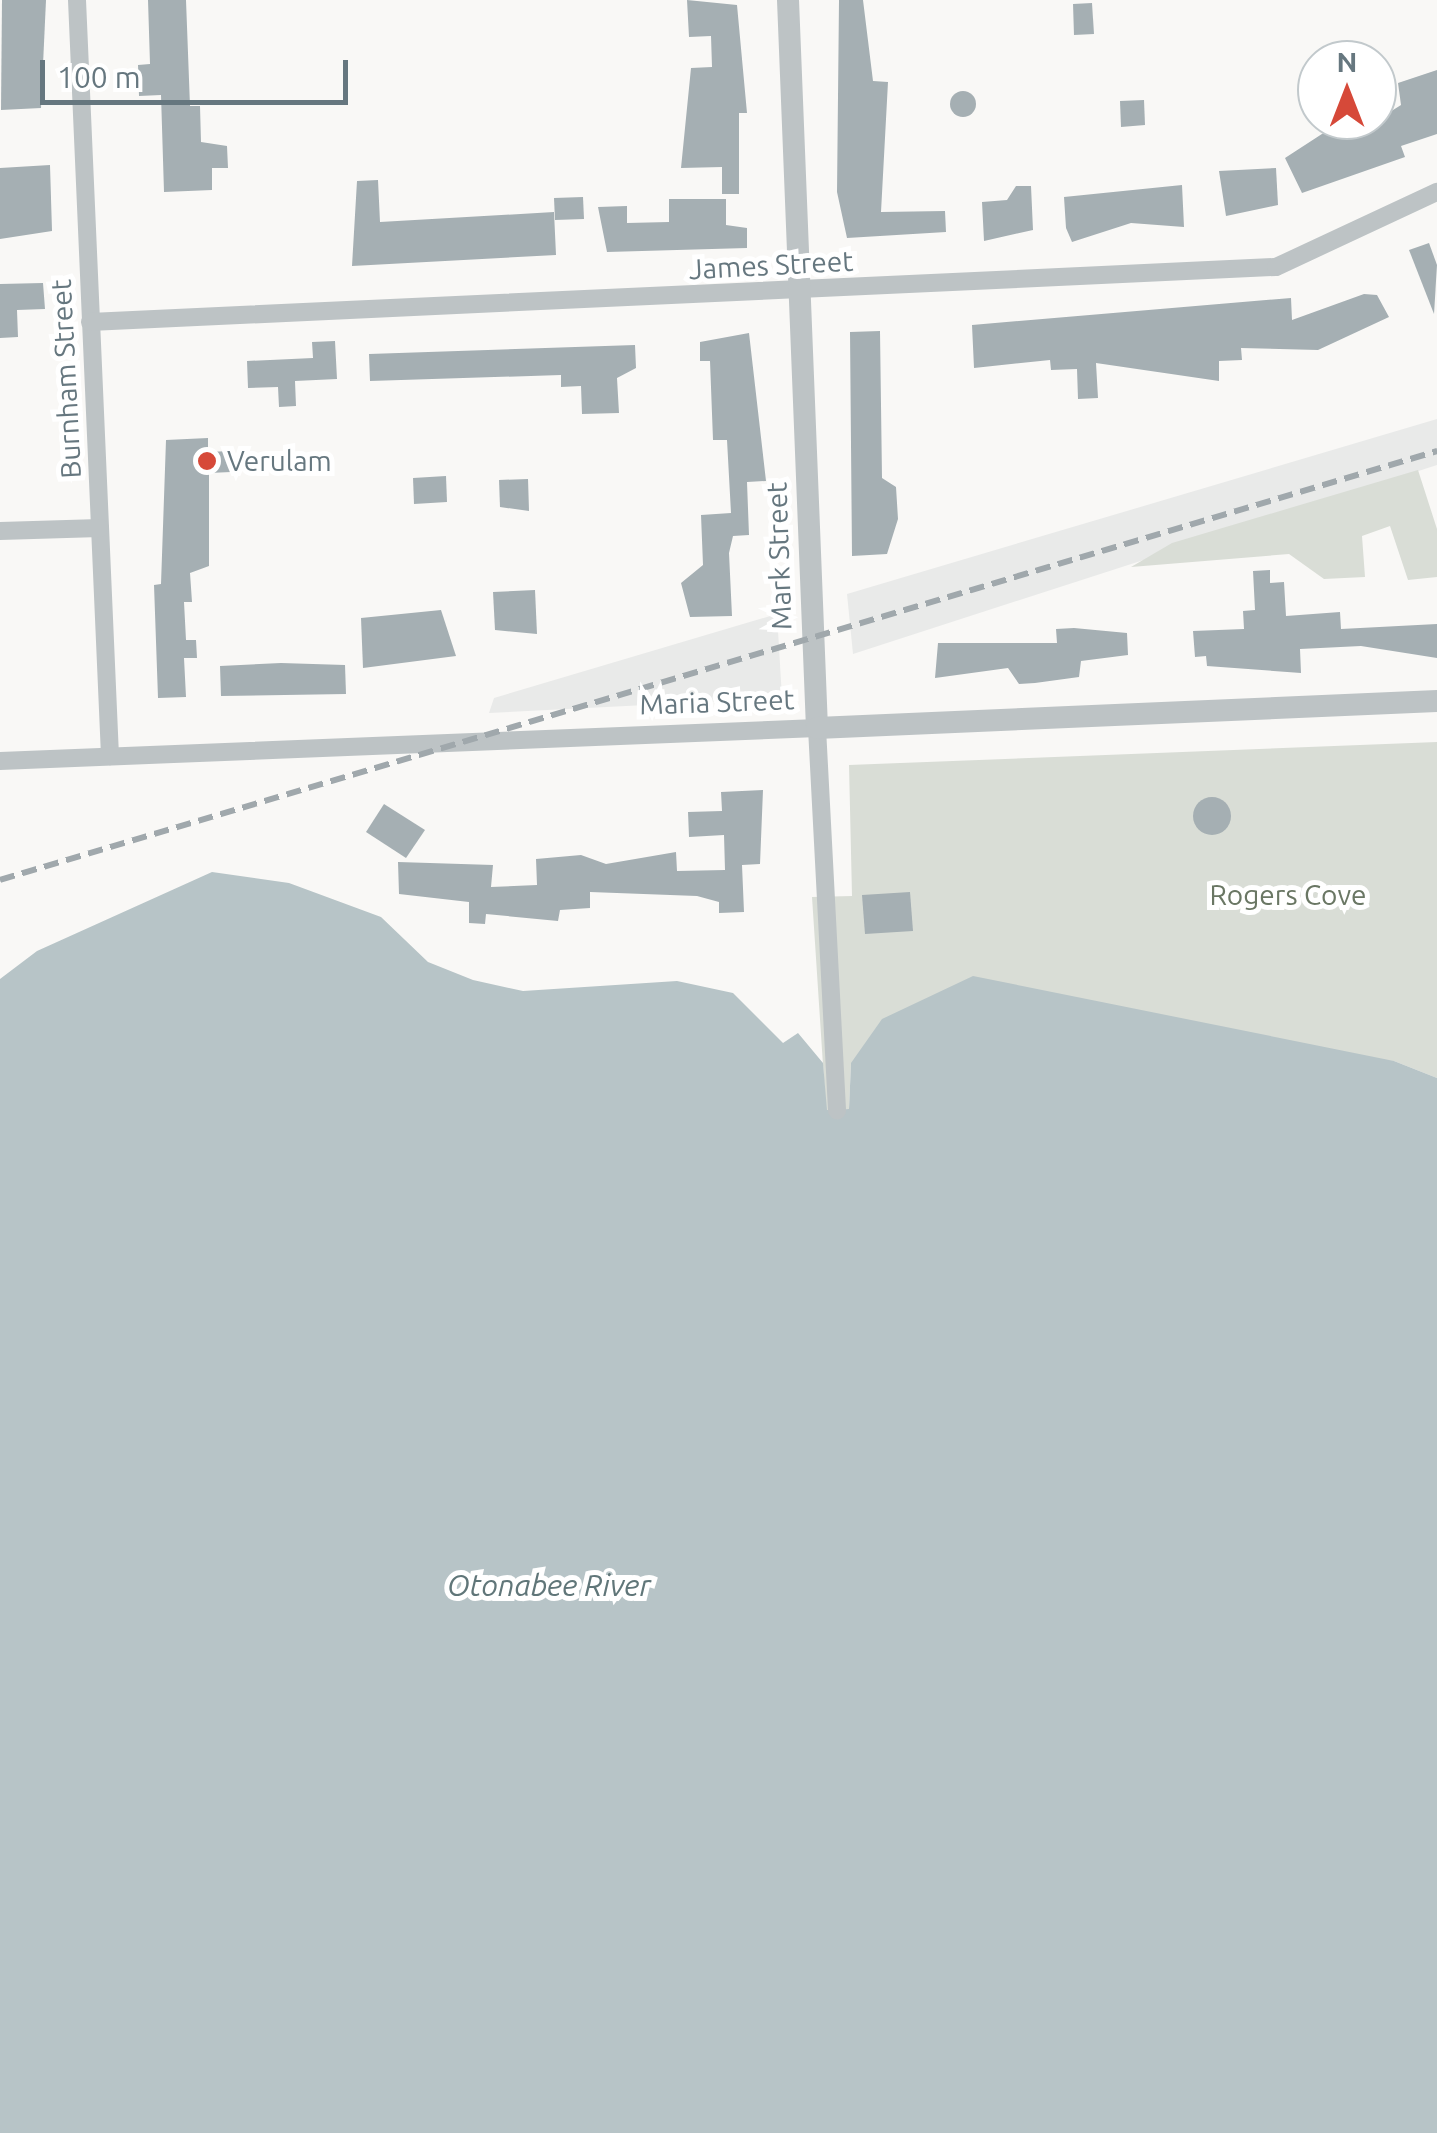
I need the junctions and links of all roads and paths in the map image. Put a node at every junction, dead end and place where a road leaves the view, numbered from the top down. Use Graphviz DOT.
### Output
graph roads {
  1 [pos="77,0"];
  2 [pos="788,0"];
  3 [pos="1437,192"];
  4 [pos="798,292"];
  5 [pos="90,322"];
  6 [pos="100,528"];
  7 [pos="0,531"];
  8 [pos="1437,701"];
  9 [pos="818,728"];
  10 [pos="110,756"];
  11 [pos="0,761"];
  12 [pos="838,1110"];
  1 -- 5 [label="street, Burnham Street"];
  2 -- 4 [label="street, Mark Street"];
  3 -- 4 [label="street, James Street"];
  4 -- 5 [label="street, James Street"];
  4 -- 9 [label="street, Mark Street"];
  5 -- 6 [label="street, Burnham Street"];
  6 -- 7 [label="street"];
  6 -- 10 [label="street, Burnham Street"];
  8 -- 9 [label="street, Maria Street"];
  9 -- 10 [label="street, Maria Street"];
  9 -- 12 [label="street, Mark Street"];
  10 -- 11 [label="street, Maria Street"];
}
